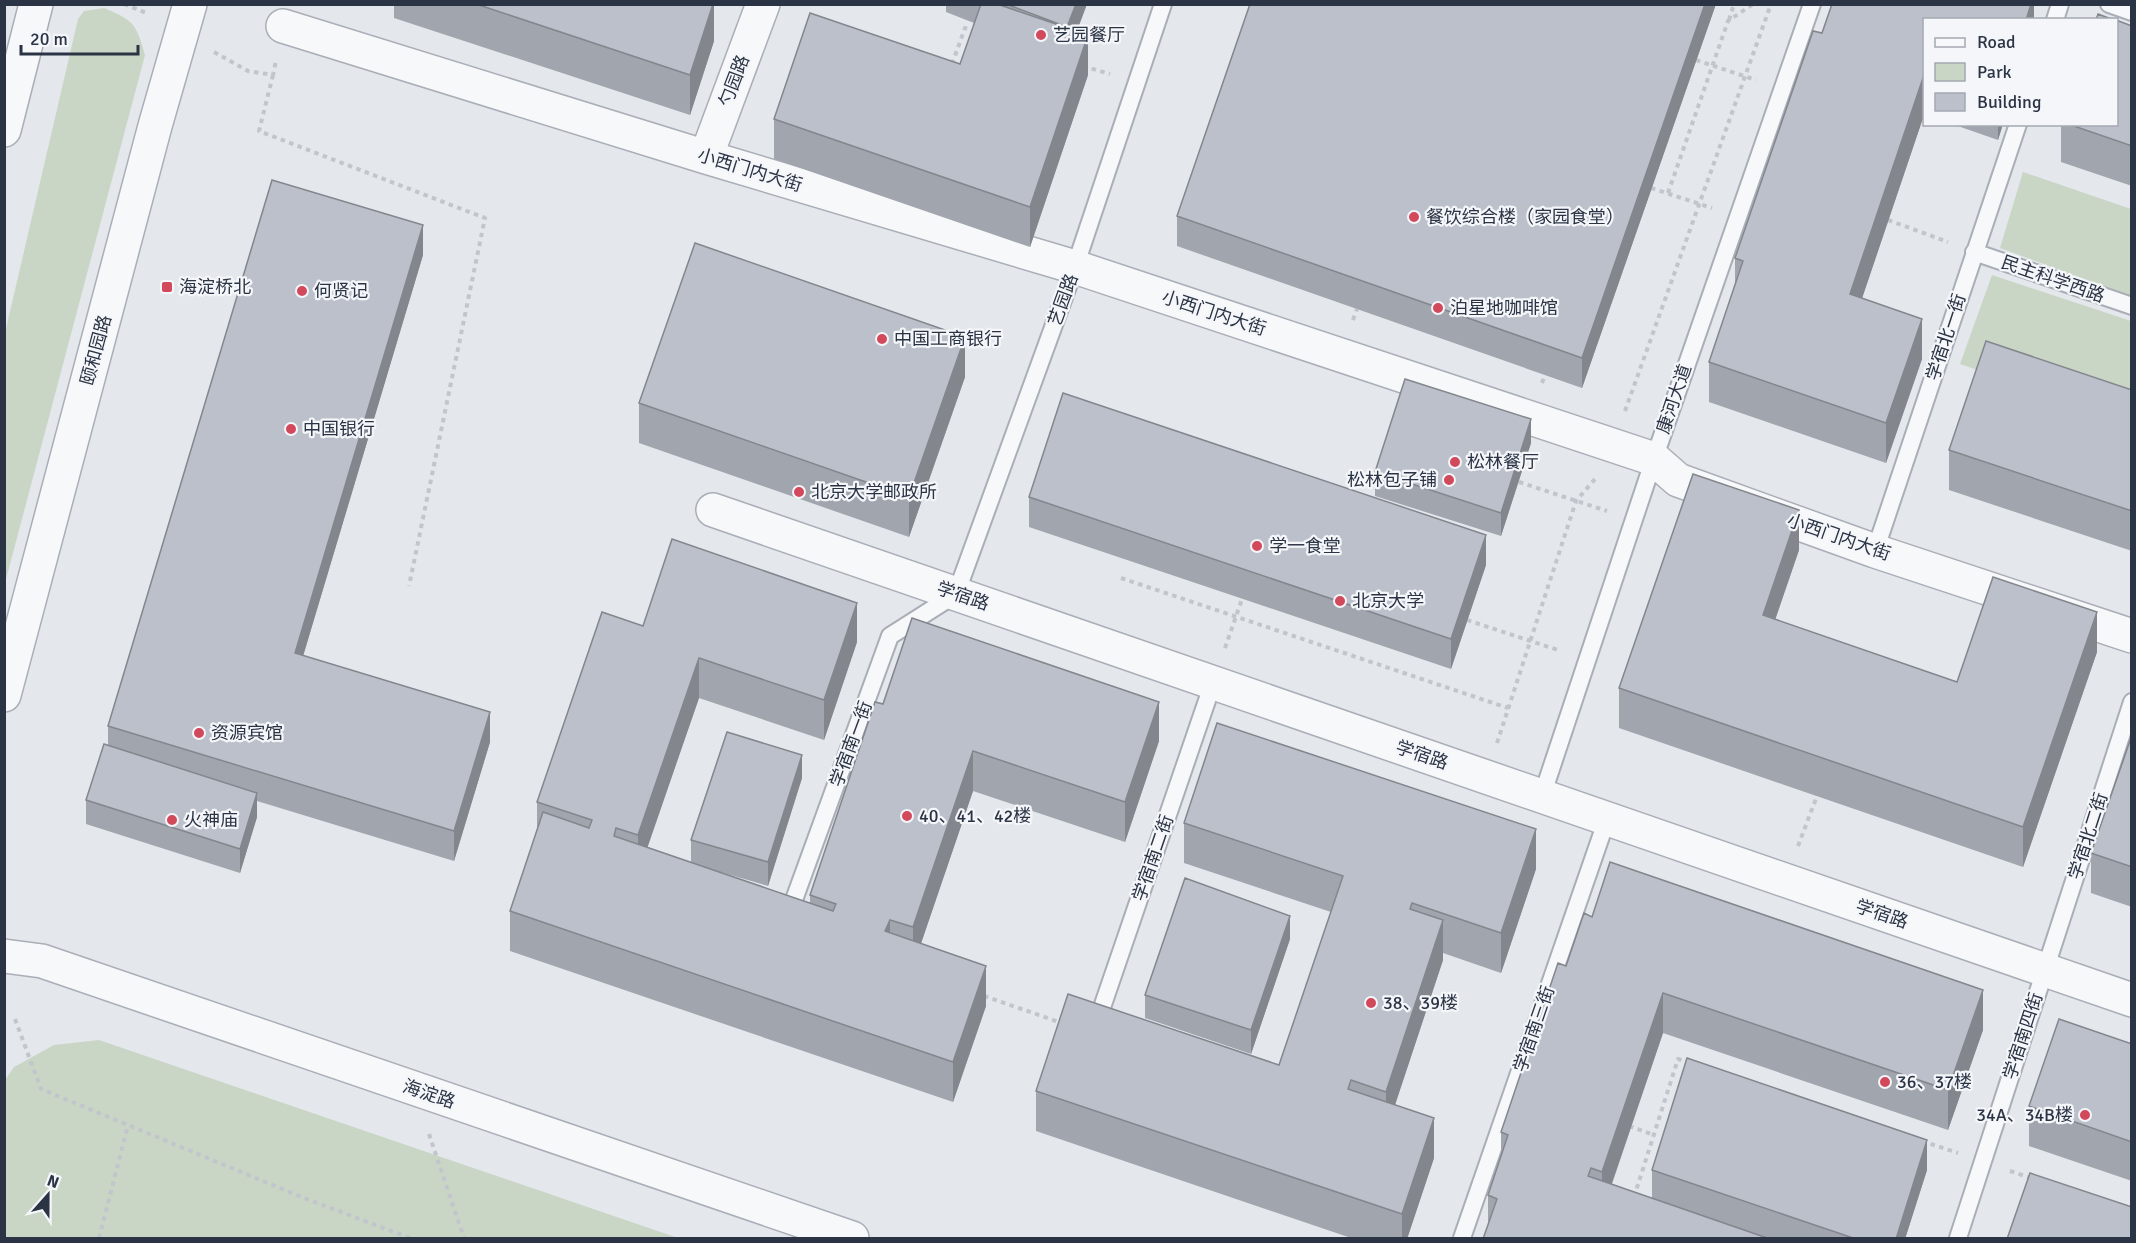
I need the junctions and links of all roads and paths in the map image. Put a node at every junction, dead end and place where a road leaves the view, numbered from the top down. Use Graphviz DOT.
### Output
graph roads {
  1 [pos="36,4"];
  2 [pos="124,4"];
  3 [pos="190,4"];
  4 [pos="763,4"];
  5 [pos="1163,4"];
  6 [pos="1734,4"];
  7 [pos="1753,4"];
  8 [pos="1770,4"];
  9 [pos="1812,4"];
  10 [pos="2109,4"];
  11 [pos="2132,12"];
  12 [pos="150,14"];
  13 [pos="1728,21"];
  14 [pos="283,26"];
  15 [pos="986,35"];
  16 [pos="210,50"];
  17 [pos="1696,60"];
  18 [pos="1072,62"];
  19 [pos="1713,66"];
  20 [pos="950,69"];
  21 [pos="273,75"];
  22 [pos="1745,76"];
  23 [pos="1137,83"];
  24 [pos="2017,126"];
  25 [pos="4,130"];
  26 [pos="705,157"];
  27 [pos="1651,188"];
  28 [pos="1668,194"];
  29 [pos="1698,204"];
  30 [pos="1888,220"];
  31 [pos="1974,252"];
  32 [pos="1075,267"];
  33 [pos="2132,306"];
  34 [pos="1622,418"];
  35 [pos="1654,459"];
  36 [pos="1519,482"];
  37 [pos="1576,501"];
  38 [pos="713,510"];
  39 [pos="1634,520"];
  40 [pos="1875,550"];
  41 [pos="1121,578"];
  42 [pos="409,586"];
  43 [pos="956,594"];
  44 [pos="1242,599"];
  45 [pos="1235,616"];
  46 [pos="1467,620"];
  47 [pos="1231,628"];
  48 [pos="2132,636"];
  49 [pos="1530,641"];
  50 [pos="1587,660"];
  51 [pos="1213,683"];
  52 [pos="4,695"];
  53 [pos="2132,702"];
  54 [pos="1542,796"];
  55 [pos="1817,796"];
  56 [pos="1607,819"];
  57 [pos="1785,880"];
  58 [pos="785,926"];
  59 [pos="4,956"];
  60 [pos="2045,970"];
  61 [pos="983,996"];
  62 [pos="2132,1000"];
  63 [pos="15,1018"];
  64 [pos="1093,1034"];
  65 [pos="1701,1066"];
  66 [pos="1621,1124"];
  67 [pos="128,1125"];
  68 [pos="428,1129"];
  69 [pos="1654,1135"];
  70 [pos="1915,1138"];
  71 [pos="1983,1161"];
  72 [pos="2036,1179"];
  73 [pos="1631,1204"];
  74 [pos="99,1239"];
  75 [pos="410,1239"];
  76 [pos="464,1239"];
  77 [pos="852,1239"];
  78 [pos="1462,1239"];
  79 [pos="1958,1239"];
  1 -- 25 [label="street"];
  2 -- 12 [label="path"];
  3 -- 52 [label="street, 颐和园路"];
  4 -- 26 [label="street, 勺园路"];
  5 -- 23 [label="lane, 艺园路"];
  6 -- 13 [label="path"];
  7 -- 13 [label="path"];
  8 -- 22 [label="path"];
  9 -- 35 [label="lane, 康河大道"];
  10 -- 11 [label="lane"];
  13 -- 19 [label="path"];
  14 -- 21 [label="path"];
  14 -- 26 [label="street, 小西门内大街"];
  15 -- 20 [label="path"];
  16 -- 21 [label="path"];
  17 -- 19 [label="path"];
  18 -- 23 [label="path"];
  19 -- 22 [label="path"];
  19 -- 28 [label="path"];
  21 -- 42 [label="path"];
  22 -- 29 [label="path"];
  23 -- 32 [label="lane, 艺园路"];
  24 -- 31 [label="lane, 学宿北一街"];
  26 -- 32 [label="street, 小西门内大街"];
  27 -- 28 [label="path"];
  28 -- 29 [label="path"];
  29 -- 34 [label="path"];
  30 -- 31 [label="path"];
  31 -- 33 [label="lane, 民主科学西路"];
  31 -- 40 [label="lane, 学宿北一街"];
  32 -- 35 [label="street, 小西门内大街"];
  32 -- 43 [label="lane, 艺园路"];
  35 -- 39 [label="lane, 康河大道"];
  35 -- 40 [label="street, 小西门内大街"];
  36 -- 37 [label="path"];
  37 -- 39 [label="path"];
  37 -- 49 [label="path"];
  38 -- 43 [label="street, 学宿路"];
  39 -- 50 [label="lane, 康河大道"];
  40 -- 48 [label="street, 小西门内大街"];
  41 -- 45 [label="path"];
  43 -- 51 [label="street, 学宿路"];
  43 -- 58 [label="lane, 学宿南一街"];
  44 -- 45 [label="path"];
  45 -- 47 [label="path"];
  45 -- 49 [label="path"];
  46 -- 49 [label="path"];
  49 -- 50 [label="path"];
  50 -- 54 [label="lane, 康河大道"];
  51 -- 54 [label="street, 学宿路"];
  51 -- 64 [label="lane, 学宿南二街"];
  53 -- 60 [label="lane, 学宿北二街"];
  54 -- 56 [label="street, 学宿路"];
  55 -- 57 [label="path"];
  56 -- 57 [label="street, 学宿路"];
  56 -- 78 [label="lane, 学宿南三街"];
  57 -- 60 [label="street, 学宿路"];
  59 -- 77 [label="street, 海淀路"];
  60 -- 62 [label="street, 学宿路"];
  60 -- 71 [label="lane, 学宿南四街"];
  61 -- 64 [label="path"];
  63 -- 67 [label="path"];
  65 -- 69 [label="path"];
  66 -- 69 [label="path"];
  67 -- 74 [label="path"];
  67 -- 75 [label="path"];
  68 -- 76 [label="path"];
  69 -- 73 [label="path"];
  70 -- 71 [label="path"];
  71 -- 72 [label="path"];
  71 -- 79 [label="lane, 学宿南四街"];
}
